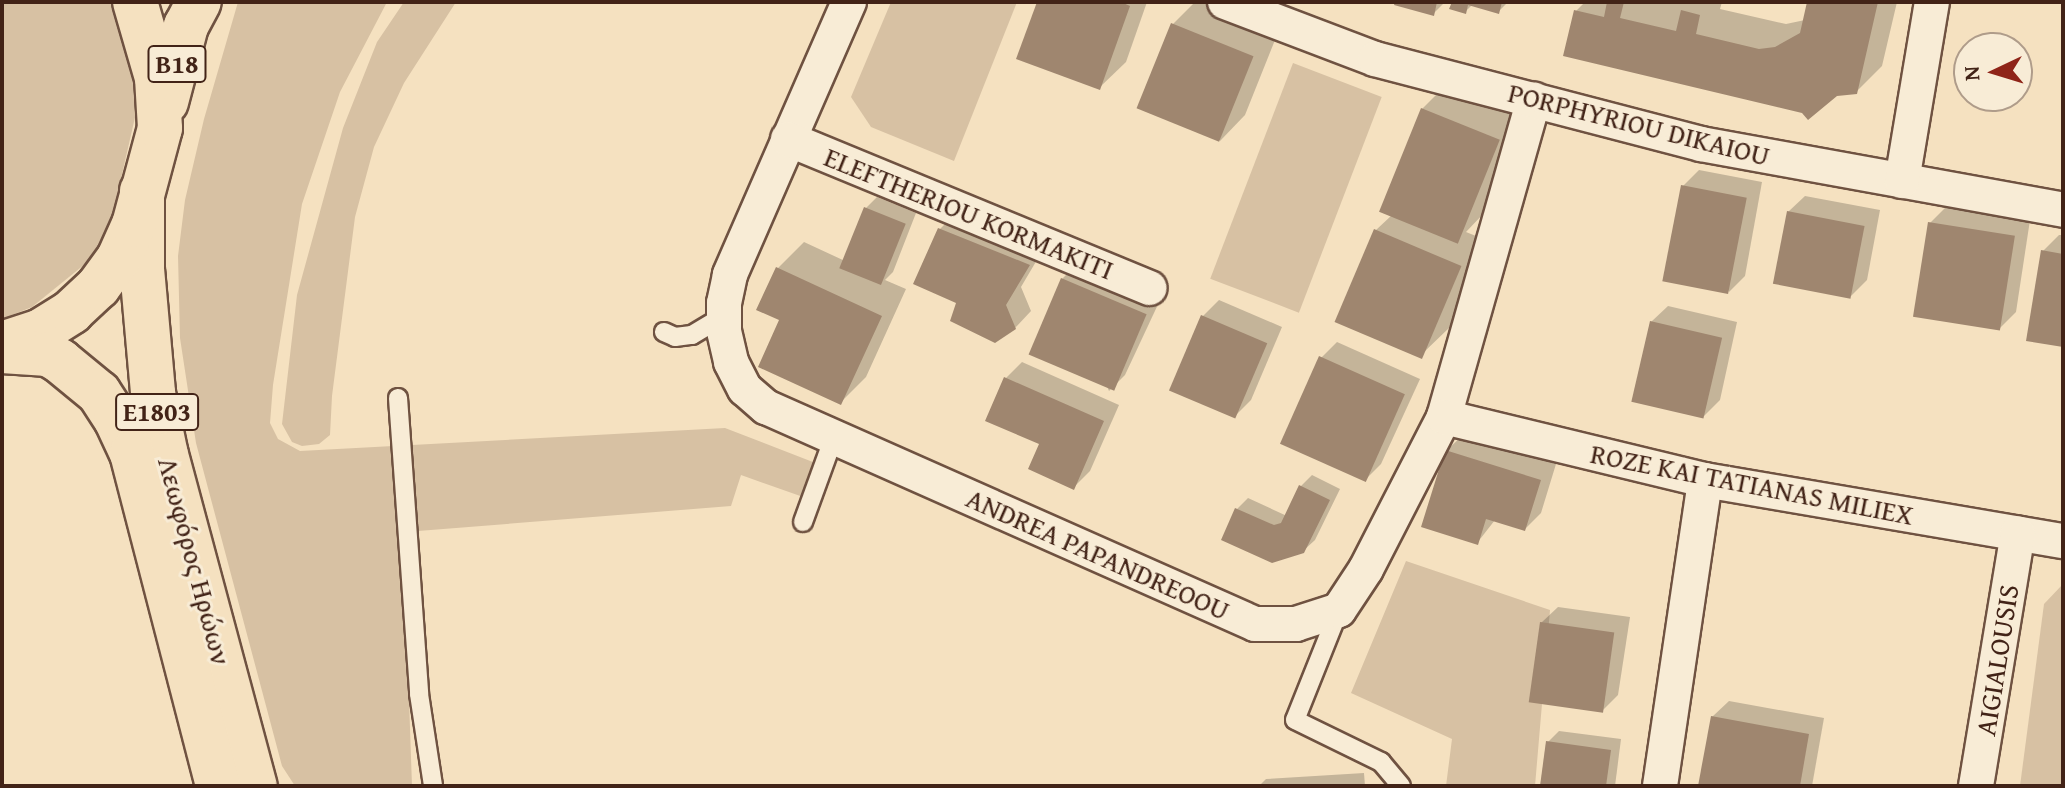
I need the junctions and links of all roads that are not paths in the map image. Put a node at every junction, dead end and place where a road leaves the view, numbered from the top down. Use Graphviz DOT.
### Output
graph roads {
  1 [pos="135,2"];
  2 [pos="199,2"];
  3 [pos="849,2"];
  4 [pos="1225,2"];
  5 [pos="1932,2"];
  6 [pos="1534,100"];
  7 [pos="160,128"];
  8 [pos="788,139"];
  9 [pos="1902,181"];
  10 [pos="142,191"];
  11 [pos="2063,210"];
  12 [pos="1150,288"];
  13 [pos="724,316"];
  14 [pos="664,332"];
  15 [pos="2,344"];
  16 [pos="2,351"];
  17 [pos="398,398"];
  18 [pos="1444,417"];
  19 [pos="834,437"];
  20 [pos="1705,480"];
  21 [pos="803,522"];
  22 [pos="2018,533"];
  23 [pos="2063,541"];
  24 [pos="1339,610"];
  25 [pos="254,774"];
  26 [pos="218,786"];
  27 [pos="433,786"];
  28 [pos="1401,786"];
  29 [pos="1660,786"];
  30 [pos="1976,786"];
  1 -- 7 [label="main road"];
  2 -- 7 [label="main road, B18"];
  3 -- 8 [label="street, ANDREA PAPANDREOOU"];
  4 -- 6 [label="street, PORPHYRIOU DIKAIOU"];
  5 -- 9 [label="street"];
  6 -- 9 [label="street, PORPHYRIOU DIKAIOU"];
  6 -- 18 [label="street"];
  7 -- 10 [label="main road"];
  8 -- 12 [label="street, ELEFTHERIOU KORMAKITI"];
  8 -- 13 [label="street, ANDREA PAPANDREOOU"];
  9 -- 11 [label="street, PORPHYRIOU DIKAIOU"];
  10 -- 15 [label="main road"];
  10 -- 25 [label="main road, Λεωφόρος Ηρώων / E1803"];
  13 -- 14 [label="lane"];
  13 -- 19 [label="street, ANDREA PAPANDREOOU"];
  16 -- 26 [label="main road, Λεωφόρος Ηρώων / E1803"];
  17 -- 27 [label="lane"];
  18 -- 20 [label="street, ROZE KAI TATIANAS MILIEX"];
  18 -- 24 [label="street"];
  19 -- 21 [label="lane"];
  19 -- 24 [label="street, ANDREA PAPANDREOOU"];
  20 -- 22 [label="street, ROZE KAI TATIANAS MILIEX"];
  20 -- 29 [label="street"];
  22 -- 23 [label="street, ROZE KAI TATIANAS MILIEX"];
  22 -- 30 [label="street, AIGIALOUSIS"];
  24 -- 28 [label="lane"];
}
